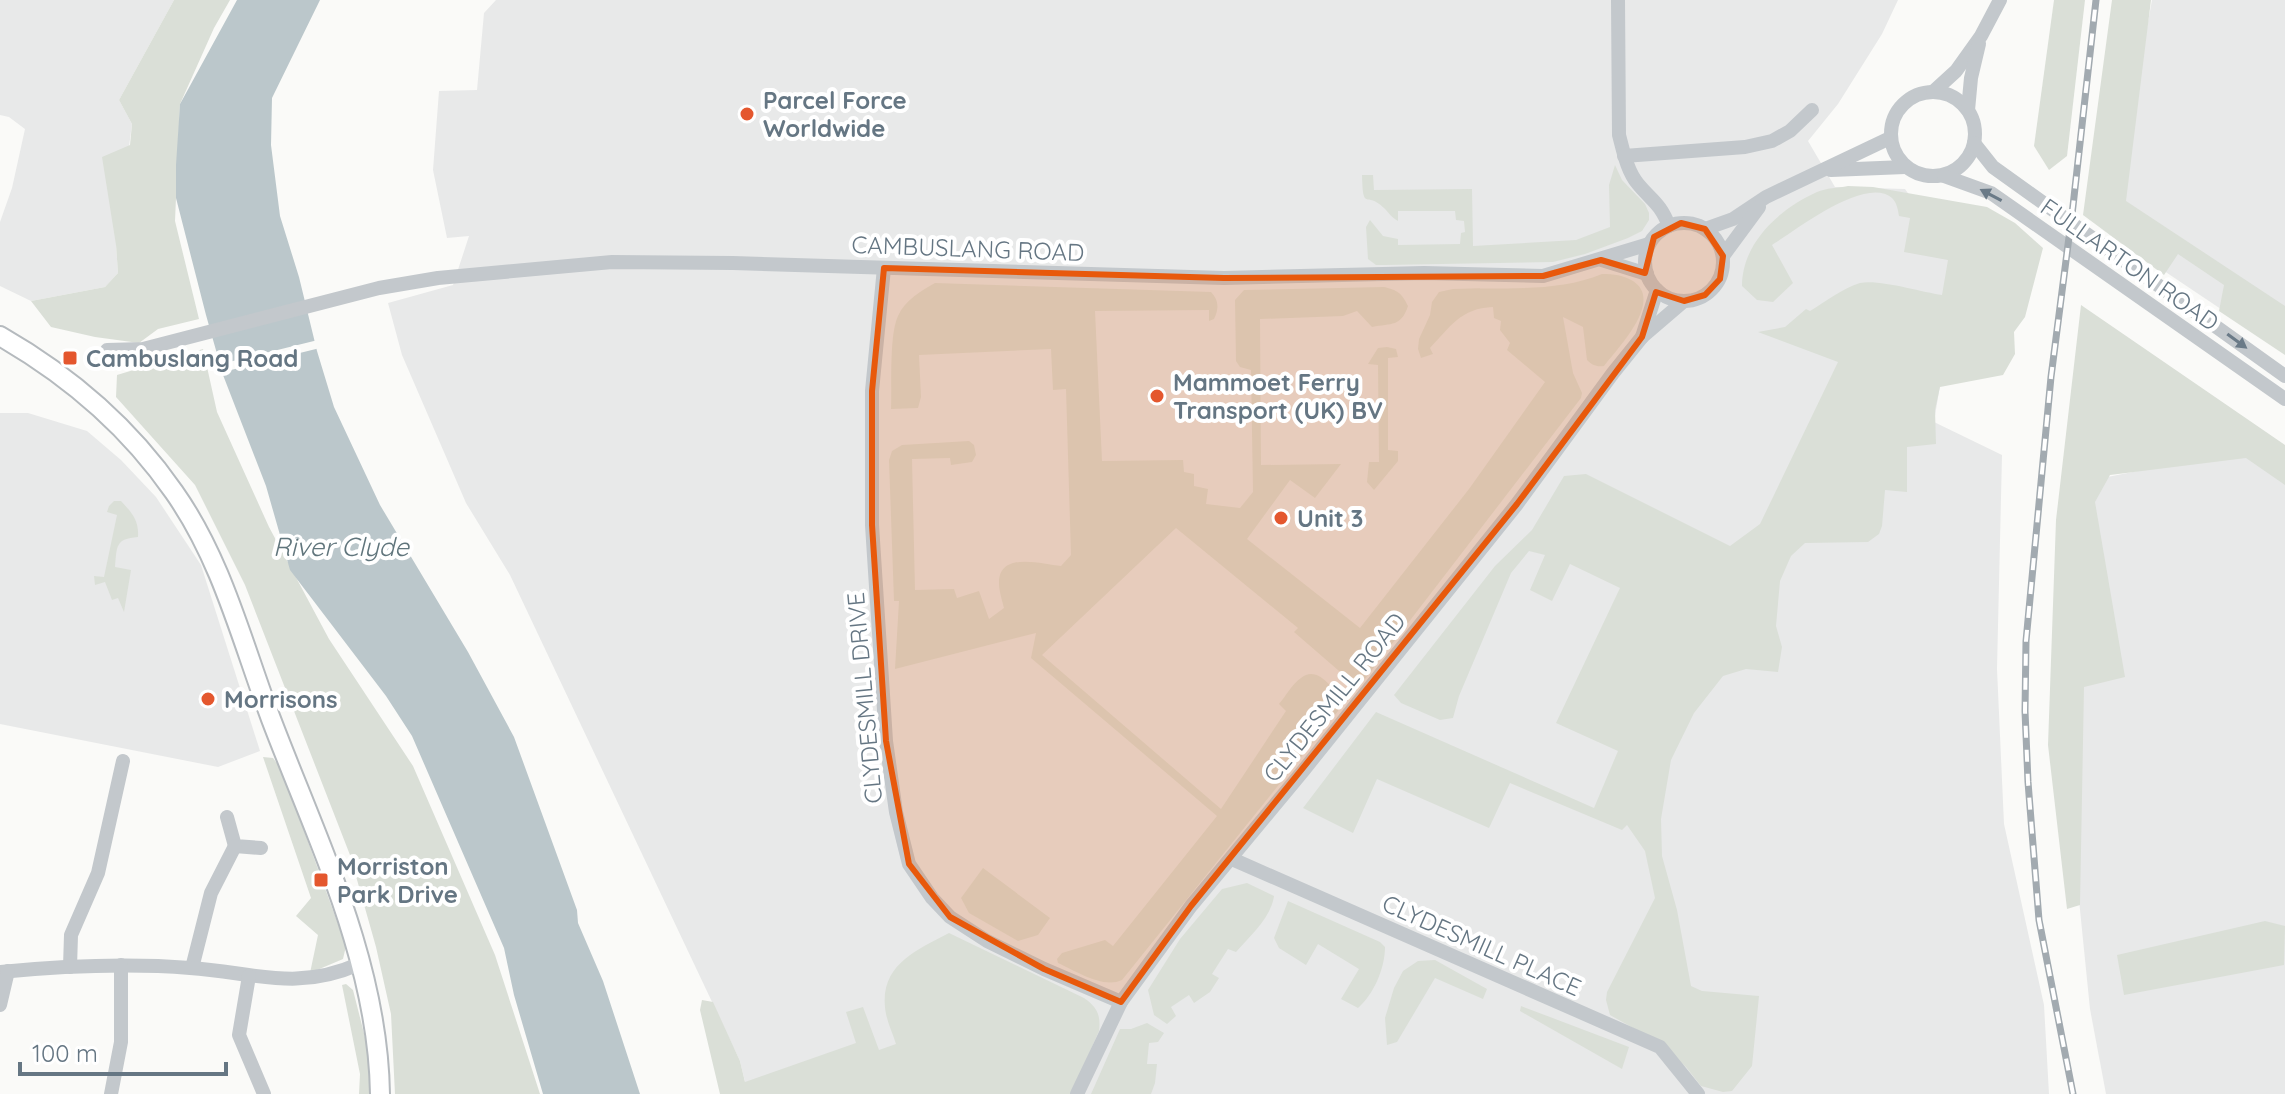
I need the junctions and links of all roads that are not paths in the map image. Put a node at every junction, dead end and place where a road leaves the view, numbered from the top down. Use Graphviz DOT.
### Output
graph roads {
  1 [pos="1618,0"];
  2 [pos="2000,0"];
  3 [pos="1981,36"];
  4 [pos="1933,92"];
  5 [pos="1812,110"];
  6 [pos="1968,110"];
  7 [pos="1890,138"];
  8 [pos="1974,143"];
  9 [pos="1624,156"];
  10 [pos="1905,167"];
  11 [pos="1822,170"];
  12 [pos="1944,176"];
  13 [pos="1766,197"];
  14 [pos="1669,226"];
  15 [pos="1705,229"];
  16 [pos="1649,244"];
  17 [pos="1723,256"];
  18 [pos="1601,260"];
  19 [pos="884,268"];
  20 [pos="1647,274"];
  21 [pos="1657,290"];
  22 [pos="1684,301"];
  23 [pos="0,336"];
  24 [pos="1642,337"];
  25 [pos="107,350"];
  26 [pos="2285,376"];
  27 [pos="2285,399"];
  28 [pos="123,761"];
  29 [pos="227,817"];
  30 [pos="235,846"];
  31 [pos="261,848"];
  32 [pos="1232,859"];
  33 [pos="359,964"];
  34 [pos="121,965"];
  35 [pos="70,967"];
  36 [pos="192,968"];
  37 [pos="4,972"];
  38 [pos="249,976"];
  39 [pos="1121,1002"];
  40 [pos="0,1005"];
  41 [pos="111,1094"];
  42 [pos="264,1094"];
  43 [pos="380,1094"];
  44 [pos="1077,1094"];
  45 [pos="1698,1094"];
  1 -- 9 [label="street"];
  2 -- 3 [label="street"];
  3 -- 4 [label="street"];
  3 -- 6 [label="street"];
  4 -- 6 [label="street"];
  4 -- 7 [label="street"];
  5 -- 9 [label="street"];
  6 -- 8 [label="street"];
  7 -- 10 [label="street"];
  7 -- 11 [label="street"];
  8 -- 12 [label="street"];
  8 -- 26 [label="street, FULLARTON ROAD, one-way"];
  9 -- 14 [label="street"];
  10 -- 11 [label="street"];
  10 -- 12 [label="street"];
  11 -- 13 [label="street"];
  27 -- 12 [label="street, FULLARTON ROAD, one-way"];
  13 -- 15 [label="street"];
  13 -- 17 [label="street"];
  14 -- 15 [label="street"];
  14 -- 16 [label="street"];
  15 -- 17 [label="street"];
  16 -- 18 [label="street, CAMBUSLANG ROAD"];
  16 -- 20 [label="street"];
  17 -- 22 [label="street"];
  18 -- 19 [label="street, CAMBUSLANG ROAD"];
  18 -- 20 [label="street"];
  19 -- 25 [label="street, CAMBUSLANG ROAD"];
  19 -- 39 [label="street, CLYDESMILL DRIVE"];
  20 -- 21 [label="street"];
  21 -- 22 [label="street"];
  21 -- 24 [label="street, CLYDESMILL ROAD"];
  22 -- 24 [label="street, CLYDESMILL ROAD"];
  23 -- 33 [label="main road"];
  24 -- 32 [label="street, CLYDESMILL ROAD"];
  28 -- 35 [label="street"];
  29 -- 30 [label="street"];
  30 -- 31 [label="street"];
  30 -- 36 [label="street"];
  32 -- 39 [label="street, CLYDESMILL ROAD"];
  32 -- 45 [label="street, CLYDESMILL PLACE"];
  33 -- 38 [label="street"];
  33 -- 43 [label="main road"];
  34 -- 35 [label="street"];
  34 -- 36 [label="street"];
  34 -- 41 [label="street"];
  35 -- 37 [label="street"];
  36 -- 38 [label="street"];
  37 -- 40 [label="street"];
  38 -- 42 [label="street"];
  39 -- 44 [label="street, CLYDESMILL ROAD"];
}
